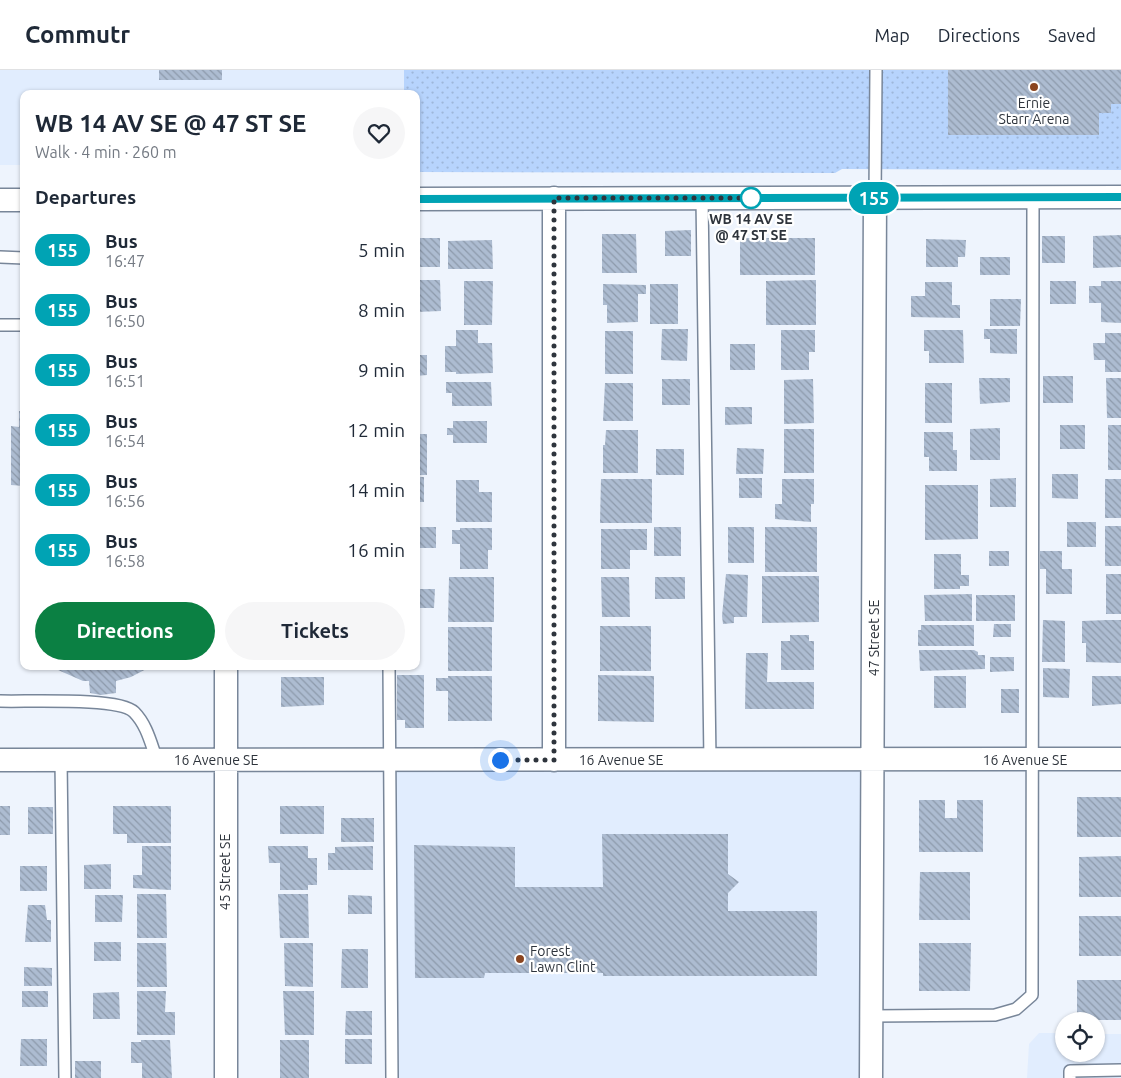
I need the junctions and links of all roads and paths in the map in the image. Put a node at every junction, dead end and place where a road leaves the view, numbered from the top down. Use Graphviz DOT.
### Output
graph roads {
  1 [pos="876,70"];
  2 [pos="1121,197"];
  3 [pos="554,198"];
  4 [pos="702,198"];
  5 [pos="875,198"];
  6 [pos="1033,198"];
  7 [pos="420,199"];
  8 [pos="0,200"];
  9 [pos="20,200"];
  10 [pos="0,257"];
  11 [pos="20,258"];
  12 [pos="0,325"];
  13 [pos="20,325"];
  14 [pos="226,670"];
  15 [pos="389,670"];
  16 [pos="0,701"];
  17 [pos="1121,759"];
  18 [pos="0,760"];
  19 [pos="61,760"];
  20 [pos="157,760"];
  21 [pos="225,760"];
  22 [pos="391,760"];
  23 [pos="554,760"];
  24 [pos="710,760"];
  25 [pos="874,760"];
  26 [pos="1031,760"];
  27 [pos="872,1016"];
  28 [pos="1121,1070"];
  29 [pos="1090,1074"];
  30 [pos="65,1078"];
  31 [pos="226,1078"];
  32 [pos="392,1078"];
  33 [pos="871,1078"];
  34 [pos="1070,1078"];
  1 -- 5 [label="lane"];
  2 -- 6 [label="street"];
  3 -- 4 [label="street"];
  3 -- 7 [label="street"];
  3 -- 23 [label="street"];
  4 -- 5 [label="street"];
  4 -- 24 [label="lane"];
  5 -- 6 [label="street"];
  5 -- 25 [label="street, 47 Street SE"];
  6 -- 26 [label="lane"];
  8 -- 9 [label="street"];
  10 -- 11 [label="lane"];
  12 -- 13 [label="lane"];
  14 -- 21 [label="street, 45 Street SE"];
  15 -- 22 [label="lane"];
  16 -- 20 [label="lane"];
  17 -- 26 [label="street, 16 Avenue SE"];
  18 -- 19 [label="street, 16 Avenue SE"];
  19 -- 20 [label="street, 16 Avenue SE"];
  19 -- 30 [label="lane"];
  20 -- 21 [label="street, 16 Avenue SE"];
  21 -- 22 [label="street, 16 Avenue SE"];
  21 -- 31 [label="street, 45 Street SE"];
  22 -- 23 [label="street, 16 Avenue SE"];
  22 -- 32 [label="lane"];
  23 -- 24 [label="street, 16 Avenue SE"];
  24 -- 25 [label="street, 16 Avenue SE"];
  25 -- 26 [label="street, 16 Avenue SE"];
  25 -- 27 [label="street, 47 Street SE"];
  26 -- 27 [label="lane"];
  27 -- 33 [label="street, 47 Street SE"];
  28 -- 29 [label="lane"];
  29 -- 34 [label="lane"];
}
